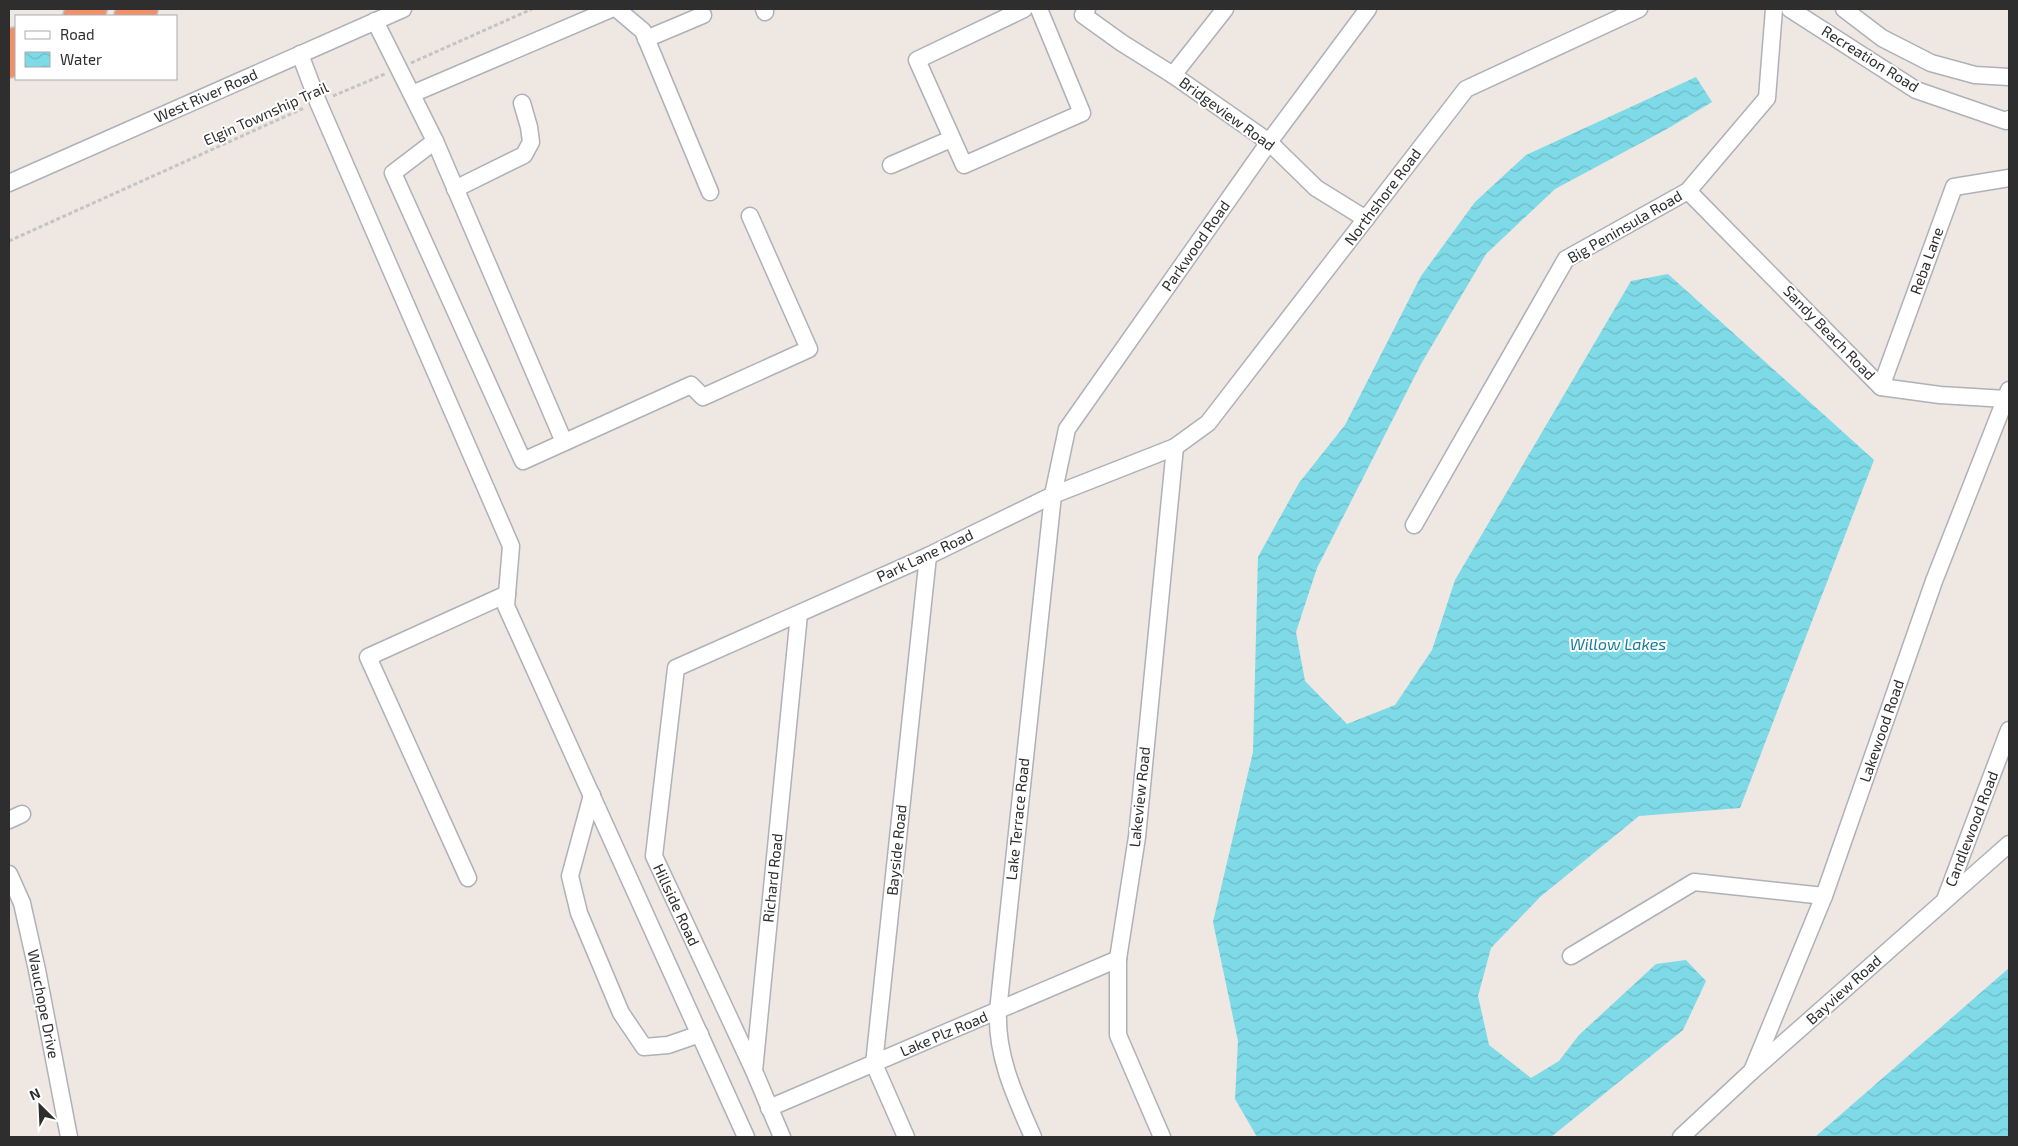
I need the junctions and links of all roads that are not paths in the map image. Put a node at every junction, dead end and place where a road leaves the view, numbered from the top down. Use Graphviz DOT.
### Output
graph roads {
  1 [pos="94,9"];
  2 [pos="145,9"];
  3 [pos="403,9"];
  4 [pos="611,9"];
  5 [pos="617,9"];
  6 [pos="1024,9"];
  7 [pos="1039,9"];
  8 [pos="1226,9"];
  9 [pos="1368,9"];
  10 [pos="1639,9"];
  11 [pos="1774,9"];
  12 [pos="1790,9"];
  13 [pos="1844,9"];
  14 [pos="1085,12"];
  15 [pos="79,15"];
  16 [pos="130,15"];
  17 [pos="703,15"];
  18 [pos="1861,16"];
  19 [pos="375,21"];
  20 [pos="646,39"];
  21 [pos="300,54"];
  22 [pos="1173,75"];
  23 [pos="2009,77"];
  24 [pos="412,94"];
  25 [pos="522,103"];
  26 [pos="2009,119"];
  27 [pos="951,139"];
  28 [pos="435,141"];
  29 [pos="1269,142"];
  30 [pos="891,166"];
  31 [pos="2009,178"];
  32 [pos="9,183"];
  33 [pos="455,189"];
  34 [pos="1688,191"];
  35 [pos="710,192"];
  36 [pos="750,216"];
  37 [pos="1366,219"];
  38 [pos="1881,387"];
  39 [pos="2007,394"];
  40 [pos="564,442"];
  41 [pos="1176,447"];
  42 [pos="1054,496"];
  43 [pos="1414,525"];
  44 [pos="928,556"];
  45 [pos="507,594"];
  46 [pos="799,614"];
  47 [pos="676,668"];
  48 [pos="2009,730"];
  49 [pos="592,795"];
  50 [pos="2009,844"];
  51 [pos="9,874"];
  52 [pos="468,878"];
  53 [pos="1824,896"];
  54 [pos="1946,899"];
  55 [pos="1571,956"];
  56 [pos="1118,959"];
  57 [pos="998,1011"];
  58 [pos="700,1034"];
  59 [pos="874,1064"];
  60 [pos="754,1071"];
  61 [pos="1752,1071"];
  62 [pos="769,1108"];
  63 [pos="68,1137"];
  64 [pos="745,1137"];
  65 [pos="782,1137"];
  66 [pos="906,1137"];
  67 [pos="1034,1137"];
  68 [pos="1162,1137"];
  69 [pos="1682,1137"];
  1 -- 15 [label="highway"];
  2 -- 16 [label="highway"];
  3 -- 19 [label="street, West River Road"];
  4 -- 24 [label="street"];
  5 -- 20 [label="street"];
  6 -- 27 [label="street"];
  7 -- 27 [label="street"];
  8 -- 22 [label="street"];
  9 -- 29 [label="street, Parkwood Road"];
  10 -- 37 [label="street, Northshore Road"];
  11 -- 34 [label="street, Big Peninsula Road"];
  12 -- 26 [label="street, Recreation Road"];
  13 -- 18 [label="street"];
  14 -- 22 [label="street, Bridgeview Road"];
  17 -- 20 [label="street"];
  18 -- 23 [label="street"];
  19 -- 21 [label="street, West River Road"];
  19 -- 24 [label="street"];
  20 -- 35 [label="street"];
  21 -- 32 [label="street, West River Road"];
  21 -- 45 [label="street"];
  22 -- 29 [label="street, Bridgeview Road"];
  24 -- 28 [label="street"];
  25 -- 33 [label="street"];
  27 -- 30 [label="street"];
  28 -- 33 [label="street"];
  28 -- 40 [label="street"];
  29 -- 37 [label="street, Bridgeview Road"];
  29 -- 42 [label="street, Parkwood Road"];
  31 -- 38 [label="street, Reba Lane"];
  33 -- 40 [label="street"];
  34 -- 38 [label="street, Sandy Beach Road"];
  34 -- 43 [label="street, Big Peninsula Road"];
  36 -- 40 [label="street"];
  37 -- 41 [label="street, Northshore Road"];
  38 -- 39 [label="street, Sandy Beach Road"];
  39 -- 53 [label="street, Lakewood Road"];
  41 -- 42 [label="street, Park Lane Road"];
  41 -- 56 [label="street, Lakeview Road"];
  42 -- 44 [label="street, Park Lane Road"];
  42 -- 57 [label="street, Lake Terrace Road"];
  44 -- 46 [label="street, Park Lane Road"];
  44 -- 59 [label="street, Bayside Road"];
  45 -- 49 [label="street"];
  45 -- 52 [label="street"];
  46 -- 47 [label="street, Park Lane Road"];
  46 -- 60 [label="street, Richard Road"];
  47 -- 60 [label="street, Hillside Road"];
  48 -- 54 [label="street, Candlewood Road"];
  49 -- 58 [label="street"];
  49 -- 58 [label="street"];
  50 -- 54 [label="street, Bayview Road"];
  51 -- 63 [label="street, Wauchope Drive"];
  53 -- 55 [label="street"];
  53 -- 61 [label="street, Lakewood Road"];
  54 -- 61 [label="street, Bayview Road"];
  56 -- 57 [label="street, Lake Plz Road"];
  56 -- 68 [label="street, Lakeview Road"];
  57 -- 59 [label="street, Lake Plz Road"];
  57 -- 67 [label="street, Lake Terrace Road"];
  58 -- 64 [label="street"];
  59 -- 62 [label="street, Lake Plz Road"];
  59 -- 66 [label="street, Bayside Road"];
  60 -- 62 [label="street, Richard Road"];
  61 -- 69 [label="street, Bayview Road"];
  62 -- 65 [label="street, Richard Road"];
}
